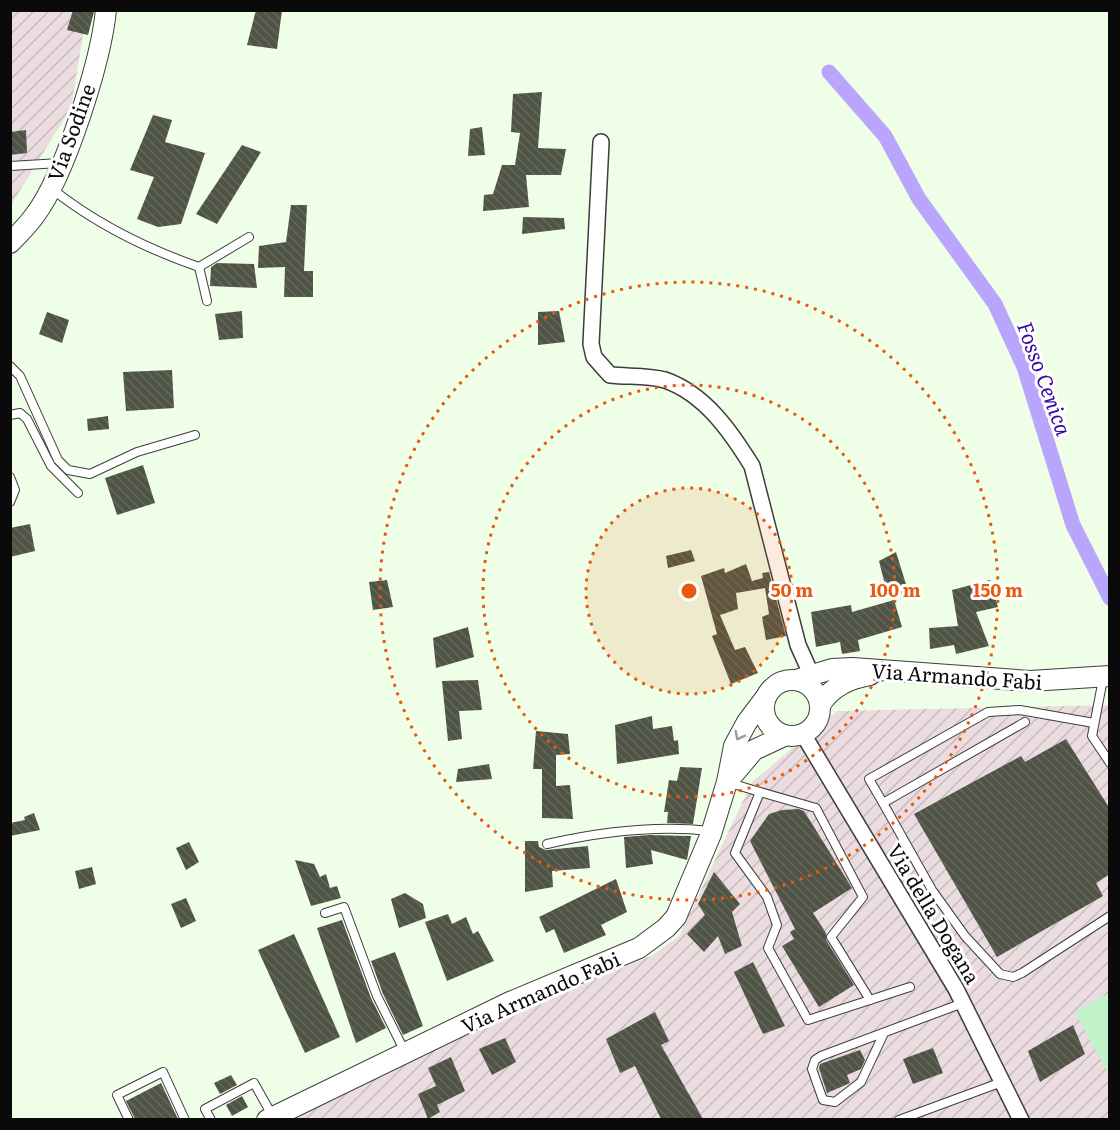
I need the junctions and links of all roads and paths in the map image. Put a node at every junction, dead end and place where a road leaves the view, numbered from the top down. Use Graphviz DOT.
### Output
graph roads {
  1 [pos="106,10"];
  2 [pos="601,142"];
  3 [pos="61,163"];
  4 [pos="10,166"];
  5 [pos="50,188"];
  6 [pos="249,237"];
  7 [pos="10,243"];
  8 [pos="199,267"];
  9 [pos="207,301"];
  10 [pos="10,366"];
  11 [pos="10,415"];
  12 [pos="195,435"];
  13 [pos="10,477"];
  14 [pos="78,493"];
  15 [pos="10,502"];
  16 [pos="890,671"];
  17 [pos="803,677"];
  18 [pos="1107,677"];
  19 [pos="766,697"];
  20 [pos="820,705"];
  21 [pos="1026,722"];
  22 [pos="1095,723"];
  23 [pos="793,735"];
  24 [pos="1110,763"];
  25 [pos="728,782"];
  26 [pos="760,792"];
  27 [pos="883,803"];
  28 [pos="712,831"];
  29 [pos="547,844"];
  30 [pos="325,913"];
  31 [pos="1110,916"];
  32 [pos="910,987"];
  33 [pos="870,1000"];
  34 [pos="963,1003"];
  35 [pos="884,1033"];
  36 [pos="405,1052"];
  37 [pos="1002,1082"];
  38 [pos="278,1116"];
  39 [pos="129,1119"];
  40 [pos="185,1119"];
  41 [pos="211,1119"];
  42 [pos="898,1119"];
  43 [pos="1021,1119"];
  1 -- 3 [label="street, Via Sodine"];
  2 -- 17 [label="street"];
  3 -- 4 [label="lane"];
  3 -- 5 [label="street, Via Sodine"];
  5 -- 7 [label="street, Via Sodine"];
  5 -- 8 [label="lane"];
  6 -- 8 [label="lane"];
  8 -- 9 [label="lane"];
  10 -- 12 [label="lane"];
  11 -- 14 [label="lane"];
  13 -- 15 [label="lane"];
  16 -- 17 [label="street, Via Armando Fabi"];
  16 -- 18 [label="street, Via Armando Fabi"];
  16 -- 20 [label="street"];
  17 -- 19 [label="street"];
  17 -- 20 [label="street"];
  18 -- 22 [label="lane"];
  19 -- 23 [label="street"];
  19 -- 25 [label="street, one-way"];
  20 -- 23 [label="street"];
  21 -- 27 [label="lane"];
  22 -- 24 [label="lane"];
  22 -- 27 [label="lane"];
  23 -- 25 [label="street"];
  23 -- 34 [label="street, Via della Dogana"];
  25 -- 26 [label="lane"];
  25 -- 28 [label="street, Via Armando Fabi"];
  26 -- 33 [label="lane"];
  26 -- 33 [label="lane"];
  27 -- 31 [label="lane"];
  28 -- 29 [label="lane"];
  28 -- 36 [label="street, Via Armando Fabi"];
  30 -- 36 [label="lane"];
  32 -- 33 [label="lane"];
  34 -- 35 [label="lane"];
  34 -- 37 [label="street, Via della Dogana"];
  35 -- 35 [label="lane"];
  36 -- 38 [label="street, Via Armando Fabi"];
  37 -- 42 [label="lane"];
  37 -- 43 [label="street, Via della Dogana"];
  38 -- 41 [label="lane"];
  39 -- 40 [label="lane"];
}
